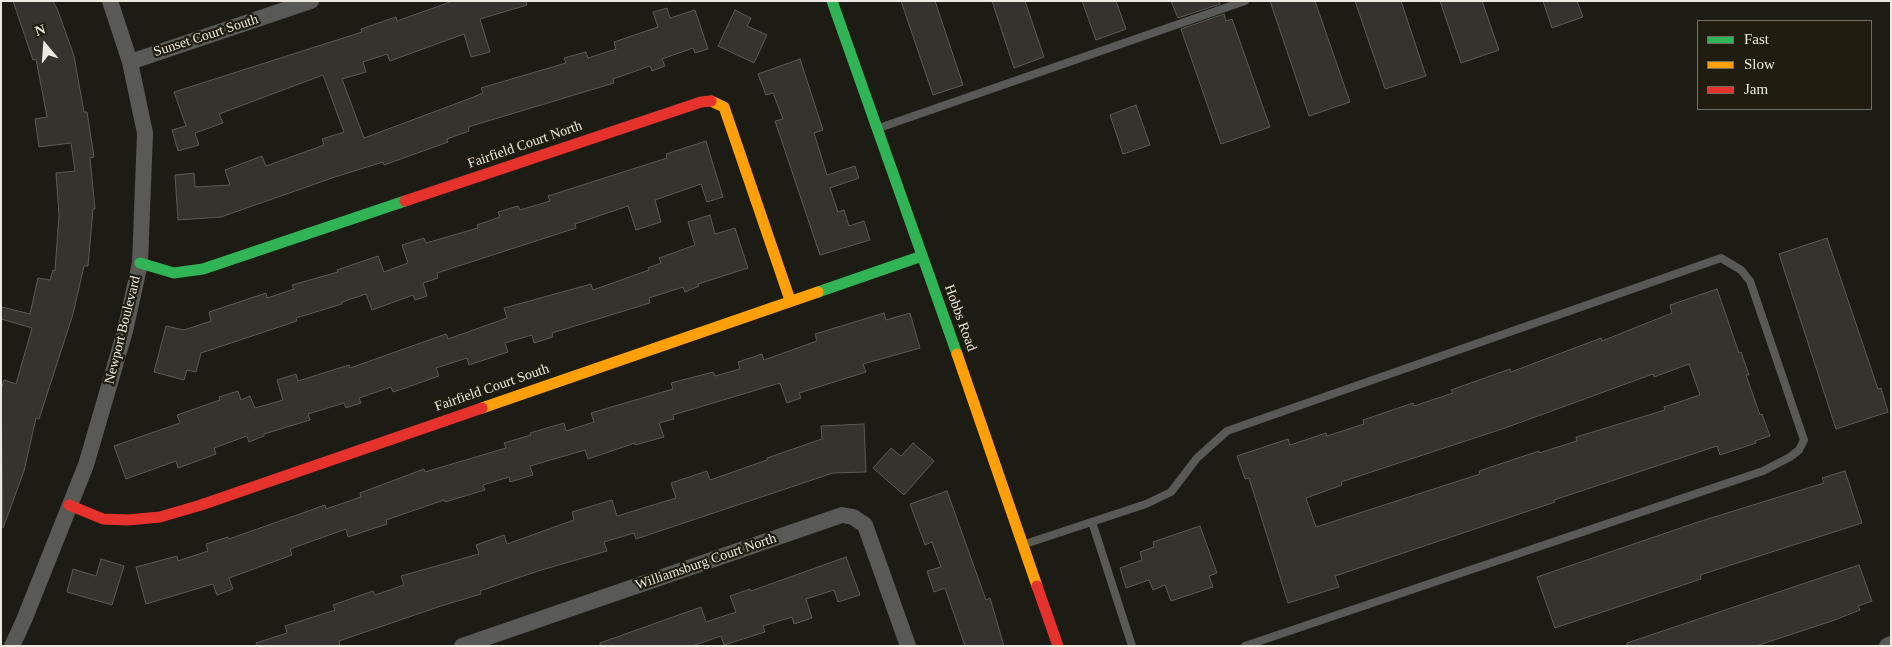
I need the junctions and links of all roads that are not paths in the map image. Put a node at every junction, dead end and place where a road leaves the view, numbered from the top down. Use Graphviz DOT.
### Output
graph roads {
  1 [pos="110,1"];
  2 [pos="311,1"];
  3 [pos="832,1"];
  4 [pos="1246,1"];
  5 [pos="130,62"];
  6 [pos="877,129"];
  7 [pos="922,256"];
  8 [pos="140,263"];
  9 [pos="790,300"];
  10 [pos="69,505"];
  11 [pos="1092,522"];
  12 [pos="1023,545"];
  13 [pos="1891,644"];
  14 [pos="12,646"];
  15 [pos="462,646"];
  16 [pos="908,646"];
  17 [pos="1058,646"];
  18 [pos="1132,646"];
  19 [pos="1245,646"];
  20 [pos="1887,646"];
  1 -- 5 [label="street, Newport Boulevard"];
  2 -- 5 [label="street, Sunset Court South"];
  3 -- 6 [label="street, Hobbs Road"];
  4 -- 6 [label="lane"];
  5 -- 8 [label="street, Newport Boulevard"];
  6 -- 7 [label="street, Hobbs Road"];
  7 -- 9 [label="street, Fairfield Court South"];
  7 -- 12 [label="street, Hobbs Road"];
  8 -- 9 [label="street, Fairfield Court North"];
  8 -- 10 [label="street, Newport Boulevard"];
  9 -- 10 [label="street, Fairfield Court South"];
  10 -- 14 [label="street, Newport Boulevard"];
  11 -- 12 [label="lane"];
  11 -- 18 [label="lane"];
  11 -- 19 [label="lane"];
  12 -- 17 [label="street, Hobbs Road"];
  13 -- 20 [label="street"];
  15 -- 16 [label="street, Williamsburg Court North"];
}
